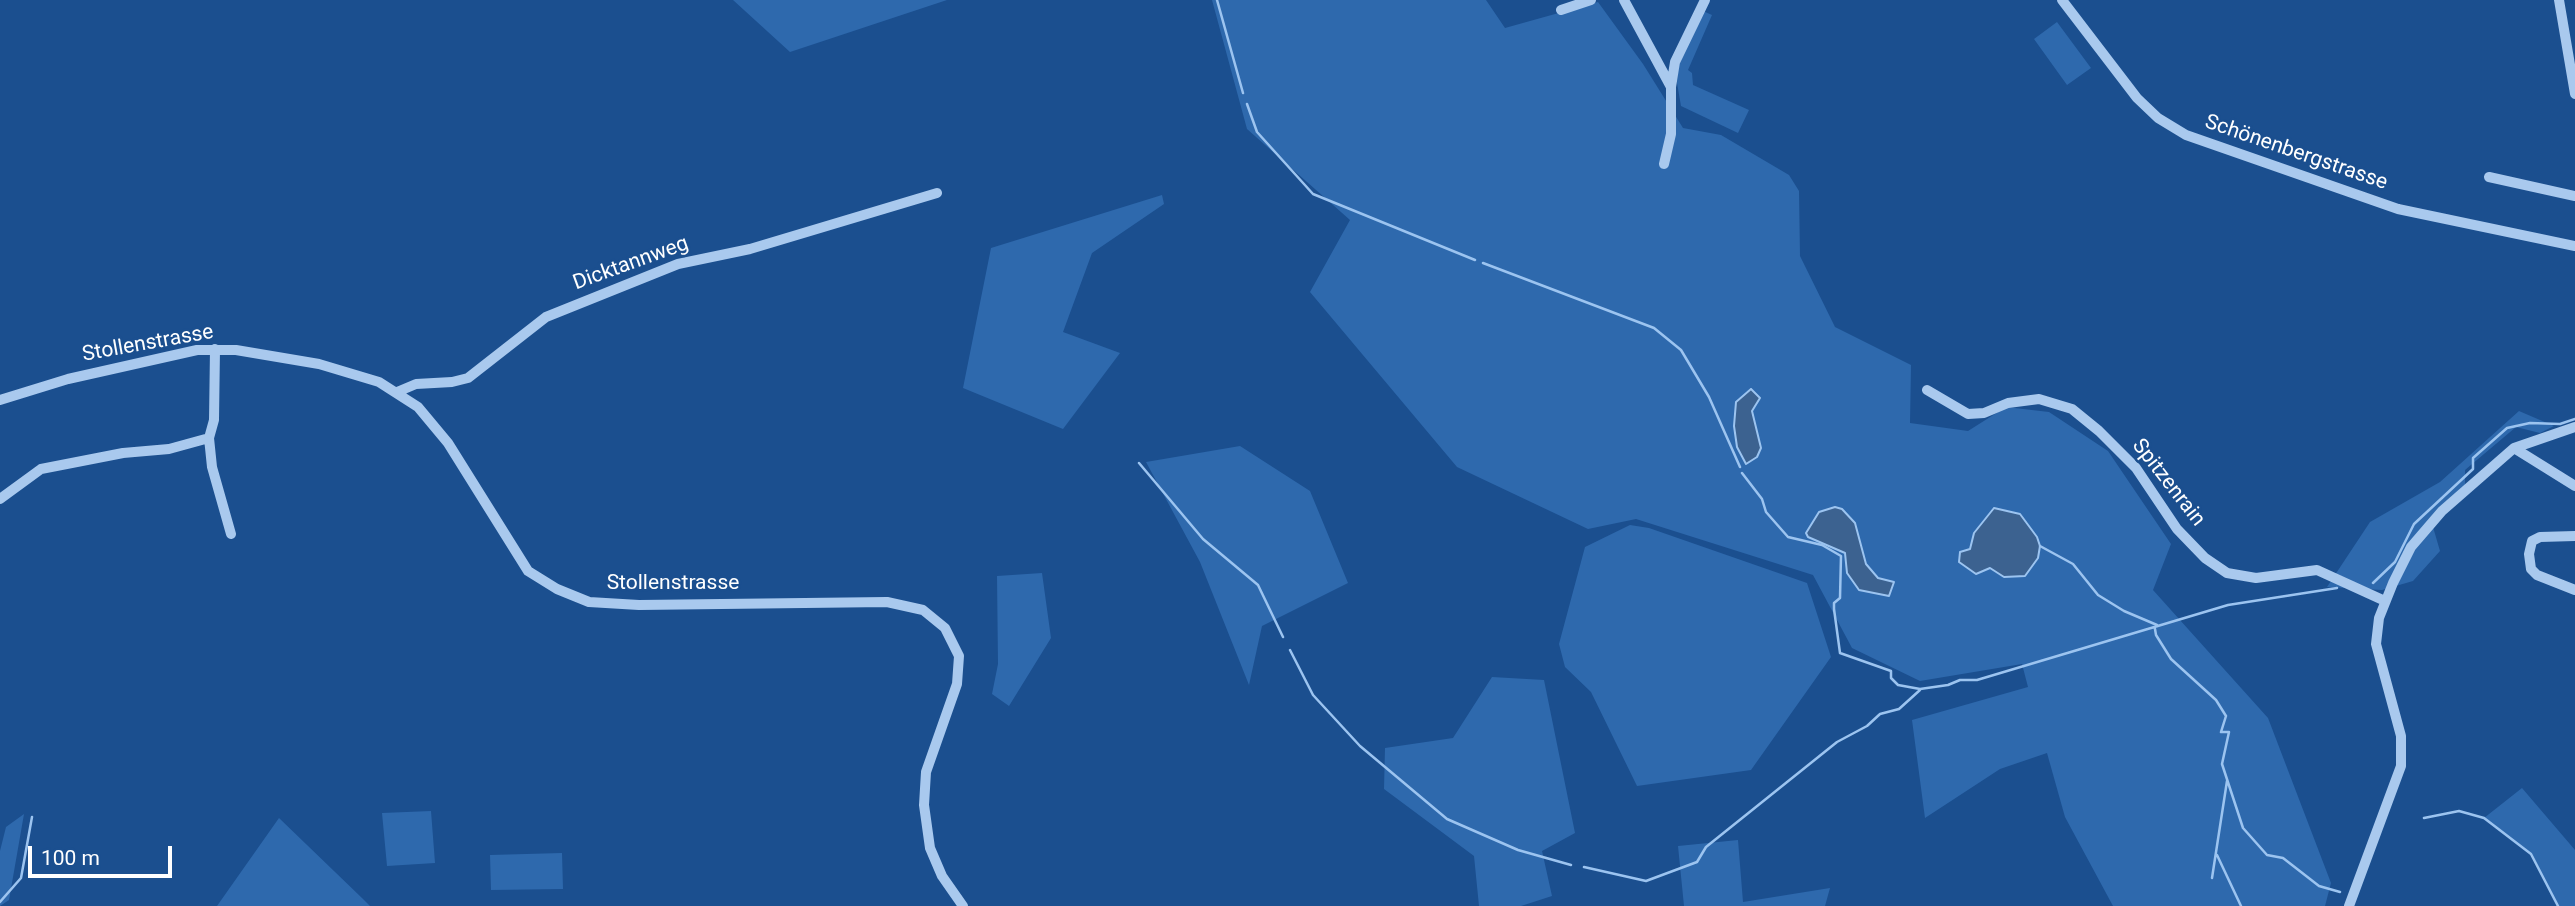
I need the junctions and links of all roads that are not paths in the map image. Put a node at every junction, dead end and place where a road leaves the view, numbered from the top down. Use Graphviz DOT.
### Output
graph roads {
  1 [pos="1591,0"];
  2 [pos="1625,0"];
  3 [pos="1705,0"];
  4 [pos="2062,0"];
  5 [pos="2559,0"];
  6 [pos="1561,10"];
  7 [pos="1671,87"];
  8 [pos="2575,94"];
  9 [pos="1664,164"];
  10 [pos="2489,177"];
  11 [pos="937,193"];
  12 [pos="2575,196"];
  13 [pos="2575,246"];
  14 [pos="215,349"];
  15 [pos="1927,390"];
  16 [pos="397,392"];
  17 [pos="0,400"];
  18 [pos="2575,427"];
  19 [pos="209,438"];
  20 [pos="2514,448"];
  21 [pos="2575,485"];
  22 [pos="0,499"];
  23 [pos="231,534"];
  24 [pos="2575,536"];
  25 [pos="2575,590"];
  26 [pos="2385,601"];
  27 [pos="956,904"];
  28 [pos="2349,906"];
  1 -- 6 [label="street"];
  2 -- 7 [label="street"];
  3 -- 7 [label="street"];
  4 -- 13 [label="street, Schönenbergstrasse"];
  5 -- 8 [label="street"];
  7 -- 9 [label="street"];
  10 -- 12 [label="street"];
  11 -- 16 [label="street, Dicktannweg"];
  14 -- 16 [label="street, Stollenstrasse"];
  14 -- 17 [label="street, Stollenstrasse"];
  14 -- 19 [label="street"];
  15 -- 26 [label="street, Spitzenrain"];
  16 -- 27 [label="street, Stollenstrasse"];
  18 -- 20 [label="street"];
  19 -- 22 [label="street"];
  19 -- 23 [label="street"];
  20 -- 21 [label="street"];
  20 -- 26 [label="street"];
  24 -- 25 [label="street"];
  26 -- 28 [label="street"];
}
